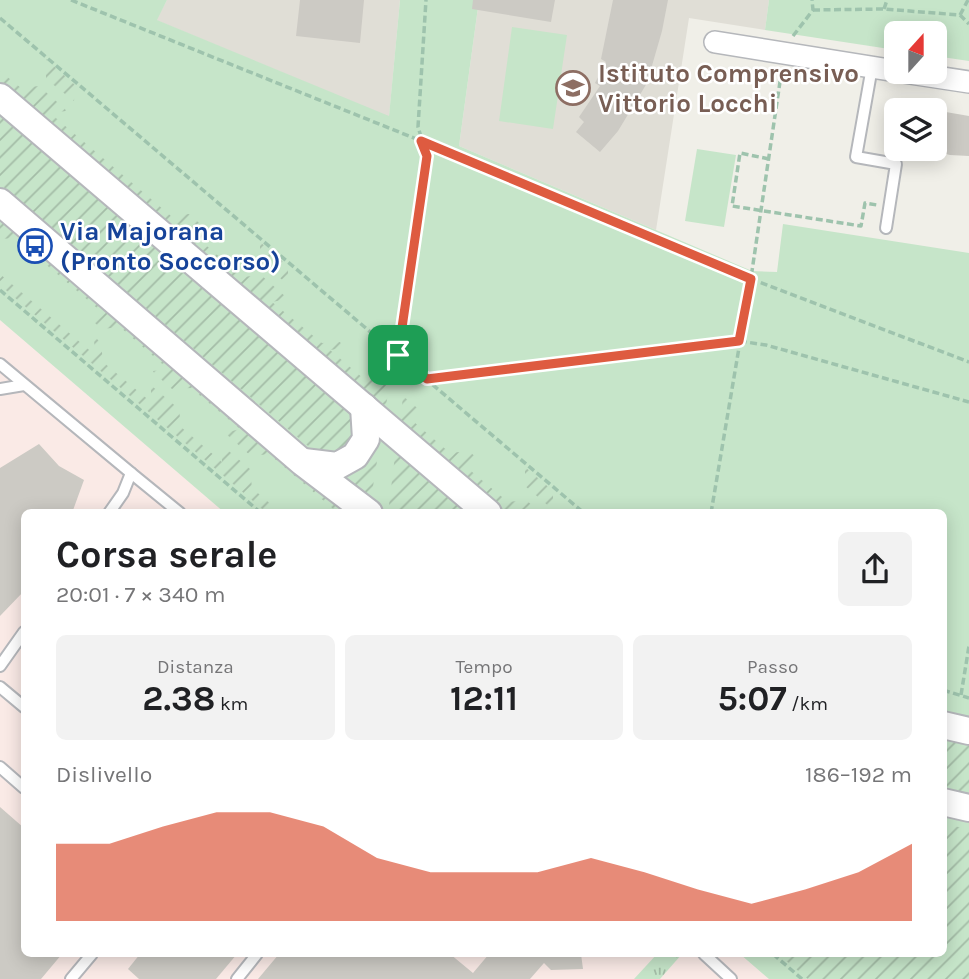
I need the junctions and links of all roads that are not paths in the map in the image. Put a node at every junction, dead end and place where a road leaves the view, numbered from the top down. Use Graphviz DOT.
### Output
graph roads {
  1 [pos="715,42"];
  2 [pos="872,67"];
  3 [pos="884,69"];
  4 [pos="947,79"];
  5 [pos="969,82"];
  6 [pos="0,97"];
  7 [pos="0,202"];
  8 [pos="886,228"];
  9 [pos="0,364"];
  10 [pos="24,385"];
  11 [pos="0,389"];
  12 [pos="364,407"];
  13 [pos="302,462"];
  14 [pos="131,473"];
  15 [pos="112,509"];
  16 [pos="175,509"];
  17 [pos="364,509"];
  18 [pos="483,509"];
  19 [pos="21,636"];
  20 [pos="0,666"];
  21 [pos="0,687"];
  22 [pos="21,705"];
  23 [pos="947,726"];
  24 [pos="969,732"];
  25 [pos="0,767"];
  26 [pos="21,785"];
  27 [pos="947,803"];
  28 [pos="969,808"];
  29 [pos="89,957"];
  30 [pos="255,957"];
  31 [pos="707,957"];
  32 [pos="71,979"];
  33 [pos="237,979"];
  34 [pos="731,979"];
  1 -- 2 [label="street"];
  2 -- 3 [label="street"];
  2 -- 8 [label="lane"];
  4 -- 5 [label="street"];
  6 -- 12 [label="street"];
  7 -- 13 [label="street"];
  9 -- 10 [label="lane"];
  10 -- 11 [label="lane"];
  10 -- 14 [label="lane"];
  12 -- 13 [label="street"];
  12 -- 18 [label="street"];
  13 -- 17 [label="street"];
  14 -- 15 [label="lane"];
  14 -- 16 [label="lane"];
  19 -- 20 [label="lane"];
  21 -- 22 [label="lane"];
  23 -- 24 [label="street"];
  25 -- 26 [label="lane"];
  27 -- 28 [label="street"];
  29 -- 32 [label="lane"];
  30 -- 33 [label="lane"];
  31 -- 34 [label="lane"];
}
